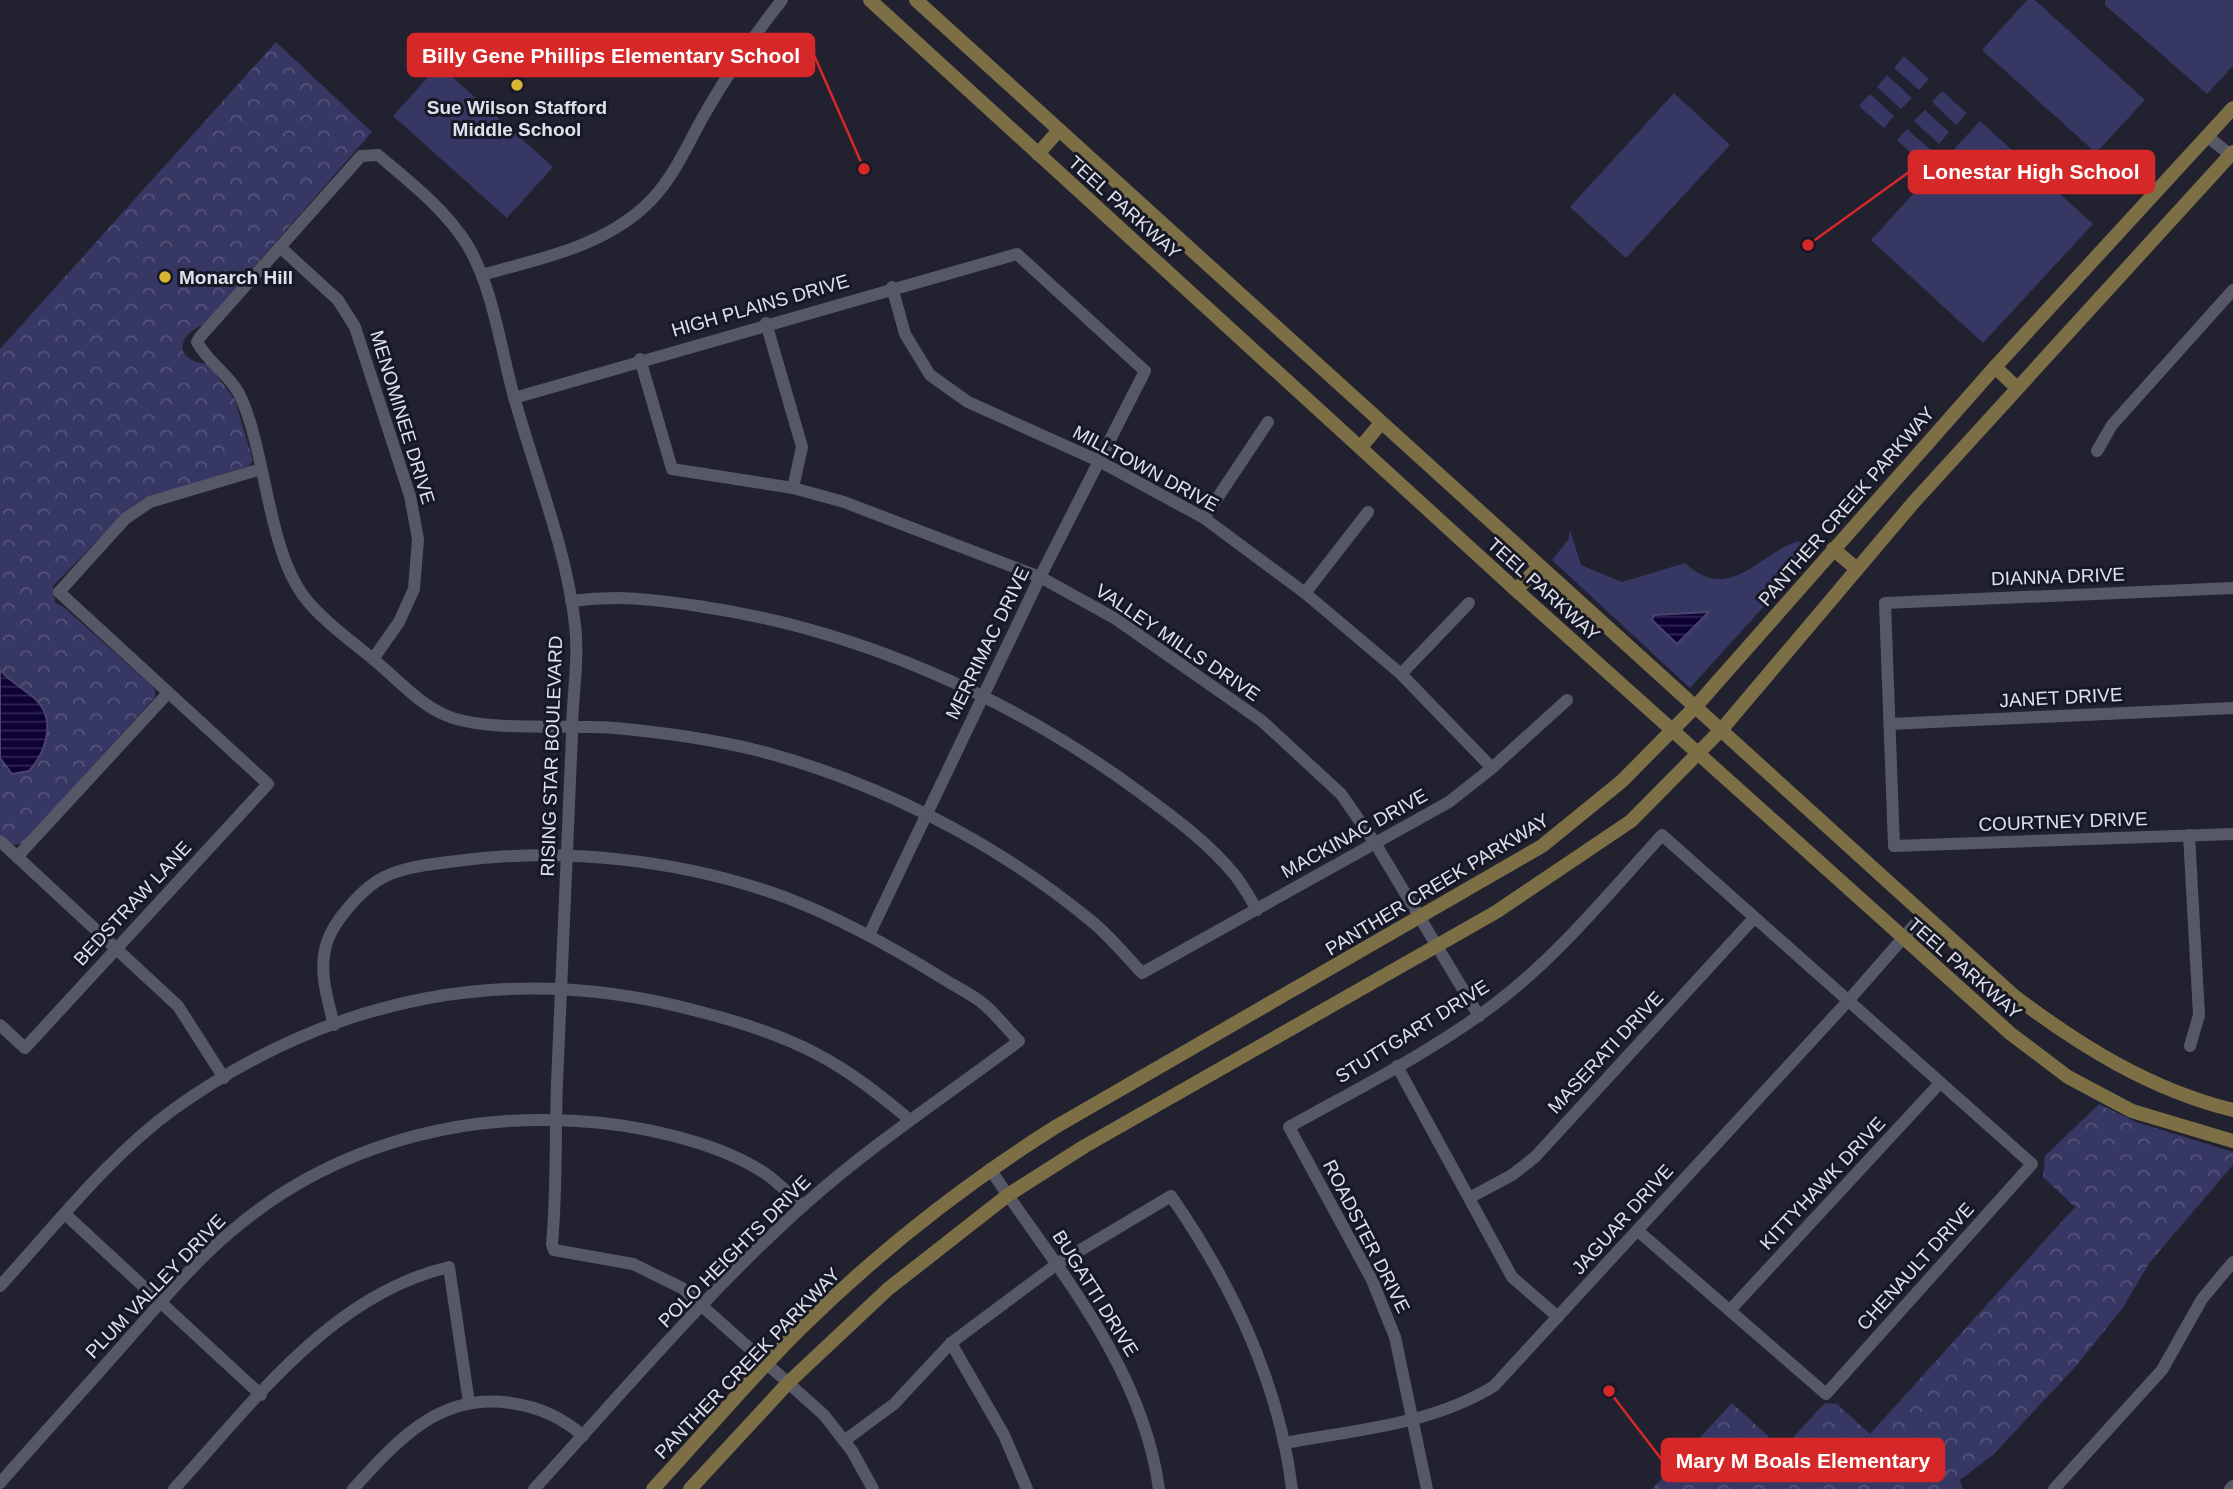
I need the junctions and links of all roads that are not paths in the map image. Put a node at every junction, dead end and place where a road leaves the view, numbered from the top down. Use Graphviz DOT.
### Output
graph roads {
  1 [pos="782,0"];
  2 [pos="870,0"];
  3 [pos="916,0"];
  4 [pos="2233,108"];
  5 [pos="1059,130"];
  6 [pos="2207,136"];
  7 [pos="1038,154"];
  8 [pos="2232,154"];
  9 [pos="280,247"];
  10 [pos="482,275"];
  11 [pos="892,287"];
  12 [pos="2233,290"];
  13 [pos="766,323"];
  14 [pos="640,359"];
  15 [pos="1995,367"];
  16 [pos="1145,371"];
  17 [pos="2017,388"];
  18 [pos="514,398"];
  19 [pos="1268,422"];
  20 [pos="1381,423"];
  21 [pos="1361,447"];
  22 [pos="2097,451"];
  23 [pos="1099,461"];
  24 [pos="261,469"];
  25 [pos="793,488"];
  26 [pos="1368,512"];
  27 [pos="1203,518"];
  28 [pos="1833,549"];
  29 [pos="1539,567"];
  30 [pos="1857,569"];
  31 [pos="1040,577"];
  32 [pos="2233,588"];
  33 [pos="1516,590"];
  34 [pos="1305,593"];
  35 [pos="571,601"];
  36 [pos="1469,603"];
  37 [pos="373,659"];
  38 [pos="1401,674"];
  39 [pos="168,692"];
  40 [pos="983,696"];
  41 [pos="1567,700"];
  42 [pos="1697,705"];
  43 [pos="2233,708"];
  44 [pos="1890,724"];
  45 [pos="572,726"];
  46 [pos="1723,729"];
  47 [pos="1672,732"];
  48 [pos="1699,755"];
  49 [pos="1492,768"];
  50 [pos="927,815"];
  51 [pos="2233,834"];
  52 [pos="2189,835"];
  53 [pos="0,841"];
  54 [pos="1375,843"];
  55 [pos="566,856"];
  56 [pos="17,857"];
  57 [pos="1257,910"];
  58 [pos="1924,914"];
  59 [pos="1754,918"];
  60 [pos="1419,919"];
  61 [pos="869,935"];
  62 [pos="1903,938"];
  63 [pos="1435,946"];
  64 [pos="117,949"];
  65 [pos="561,987"];
  66 [pos="1848,1001"];
  67 [pos="1479,1016"];
  68 [pos="0,1025"];
  69 [pos="334,1025"];
  70 [pos="2190,1046"];
  71 [pos="1397,1066"];
  72 [pos="224,1078"];
  73 [pos="1940,1083"];
  74 [pos="2233,1110"];
  75 [pos="556,1119"];
  76 [pos="910,1120"];
  77 [pos="1289,1127"];
  78 [pos="2233,1142"];
  79 [pos="990,1168"];
  80 [pos="1007,1195"];
  81 [pos="1471,1197"];
  82 [pos="803,1206"];
  83 [pos="65,1214"];
  84 [pos="1638,1231"];
  85 [pos="2233,1262"];
  86 [pos="1058,1264"];
  87 [pos="0,1286"];
  88 [pos="162,1301"];
  89 [pos="704,1305"];
  90 [pos="1731,1309"];
  91 [pos="1559,1317"];
  92 [pos="951,1343"];
  93 [pos="768,1363"];
  94 [pos="789,1382"];
  95 [pos="261,1395"];
  96 [pos="469,1403"];
  97 [pos="1414,1420"];
  98 [pos="583,1436"];
  99 [pos="844,1441"];
  100 [pos="1284,1443"];
  101 [pos="0,1483"];
  102 [pos="869,1488"];
  103 [pos="174,1489"];
  104 [pos="353,1489"];
  105 [pos="534,1489"];
  106 [pos="653,1489"];
  107 [pos="690,1489"];
  108 [pos="1027,1489"];
  109 [pos="1159,1489"];
  110 [pos="1292,1489"];
  111 [pos="1427,1489"];
  112 [pos="2054,1489"];
  1 -- 10 [label="street"];
  2 -- 7 [label="main road, TEEL PARKWAY"];
  3 -- 5 [label="main road, TEEL PARKWAY"];
  4 -- 6 [label="main road, PANTHER CREEK PARKWAY"];
  5 -- 7 [label="main road"];
  5 -- 20 [label="main road, TEEL PARKWAY"];
  6 -- 8 [label="street"];
  6 -- 15 [label="main road, PANTHER CREEK PARKWAY"];
  7 -- 21 [label="main road, TEEL PARKWAY"];
  8 -- 17 [label="main road"];
  9 -- 10 [label="street, RISING STAR BOULEVARD"];
  9 -- 24 [label="street"];
  9 -- 37 [label="street, MENOMINEE DRIVE"];
  10 -- 18 [label="street, RISING STAR BOULEVARD"];
  11 -- 13 [label="street, HIGH PLAINS DRIVE"];
  11 -- 16 [label="street, HIGH PLAINS DRIVE"];
  11 -- 23 [label="street, MILLTOWN DRIVE"];
  12 -- 22 [label="street"];
  13 -- 14 [label="street, HIGH PLAINS DRIVE"];
  13 -- 25 [label="street"];
  14 -- 18 [label="street, HIGH PLAINS DRIVE"];
  14 -- 25 [label="street, VALLEY MILLS DRIVE"];
  15 -- 17 [label="main road"];
  15 -- 28 [label="main road, PANTHER CREEK PARKWAY"];
  16 -- 23 [label="street, MERRIMAC DRIVE"];
  17 -- 30 [label="main road"];
  18 -- 35 [label="street, RISING STAR BOULEVARD"];
  19 -- 27 [label="street"];
  20 -- 21 [label="main road"];
  20 -- 29 [label="main road, TEEL PARKWAY"];
  21 -- 33 [label="main road, TEEL PARKWAY"];
  23 -- 27 [label="street, MILLTOWN DRIVE"];
  23 -- 31 [label="street, MERRIMAC DRIVE"];
  24 -- 37 [label="street"];
  24 -- 39 [label="street"];
  25 -- 31 [label="street, VALLEY MILLS DRIVE"];
  26 -- 34 [label="street"];
  27 -- 34 [label="street, MILLTOWN DRIVE"];
  28 -- 30 [label="main road"];
  28 -- 42 [label="main road, PANTHER CREEK PARKWAY"];
  29 -- 33 [label="main road"];
  29 -- 42 [label="main road, TEEL PARKWAY"];
  30 -- 46 [label="main road"];
  31 -- 40 [label="street, MERRIMAC DRIVE"];
  31 -- 54 [label="street, VALLEY MILLS DRIVE"];
  32 -- 44 [label="street, DIANNA DRIVE"];
  33 -- 47 [label="main road, TEEL PARKWAY"];
  34 -- 38 [label="street, MILLTOWN DRIVE"];
  35 -- 40 [label="street"];
  35 -- 45 [label="street, RISING STAR BOULEVARD"];
  36 -- 38 [label="street"];
  37 -- 45 [label="street"];
  38 -- 49 [label="street, MILLTOWN DRIVE"];
  39 -- 56 [label="street"];
  39 -- 64 [label="street, BEDSTRAW LANE"];
  40 -- 50 [label="street, MERRIMAC DRIVE"];
  40 -- 57 [label="street"];
  41 -- 49 [label="street, MACKINAC DRIVE"];
  42 -- 46 [label="main road, TEEL PARKWAY"];
  42 -- 47 [label="main road, PANTHER CREEK PARKWAY"];
  43 -- 44 [label="street, JANET DRIVE"];
  44 -- 52 [label="street, COURTNEY DRIVE"];
  45 -- 50 [label="street"];
  45 -- 55 [label="street, RISING STAR BOULEVARD"];
  46 -- 48 [label="main road"];
  46 -- 58 [label="main road, TEEL PARKWAY"];
  47 -- 48 [label="main road, TEEL PARKWAY"];
  47 -- 60 [label="main road, PANTHER CREEK PARKWAY"];
  48 -- 62 [label="main road, TEEL PARKWAY"];
  48 -- 63 [label="main road"];
  49 -- 54 [label="street, MACKINAC DRIVE"];
  50 -- 57 [label="street, MACKINAC DRIVE"];
  50 -- 61 [label="street, MERRIMAC DRIVE"];
  51 -- 52 [label="street, COURTNEY DRIVE"];
  52 -- 70 [label="street"];
  53 -- 56 [label="street"];
  54 -- 57 [label="street, MACKINAC DRIVE"];
  54 -- 60 [label="street, VALLEY MILLS DRIVE"];
  55 -- 61 [label="street"];
  55 -- 65 [label="street, RISING STAR BOULEVARD"];
  55 -- 69 [label="street"];
  56 -- 64 [label="street"];
  58 -- 62 [label="street, JAGUAR DRIVE"];
  58 -- 74 [label="main road, TEEL PARKWAY"];
  59 -- 66 [label="street"];
  59 -- 67 [label="street, STUTTGART DRIVE"];
  59 -- 81 [label="street, MASERATI DRIVE"];
  60 -- 63 [label="street, VALLEY MILLS DRIVE"];
  60 -- 79 [label="main road, PANTHER CREEK PARKWAY"];
  61 -- 76 [label="street, POLO HEIGHTS DRIVE"];
  62 -- 66 [label="street, JAGUAR DRIVE"];
  62 -- 78 [label="main road, TEEL PARKWAY"];
  63 -- 67 [label="street, VALLEY MILLS DRIVE"];
  63 -- 80 [label="main road"];
  64 -- 68 [label="street, BEDSTRAW LANE"];
  64 -- 72 [label="street"];
  65 -- 69 [label="street"];
  65 -- 75 [label="street, RISING STAR BOULEVARD"];
  65 -- 76 [label="street"];
  66 -- 73 [label="street"];
  66 -- 84 [label="street, JAGUAR DRIVE"];
  67 -- 71 [label="street, STUTTGART DRIVE"];
  69 -- 72 [label="street"];
  71 -- 77 [label="street, STUTTGART DRIVE"];
  71 -- 81 [label="street"];
  72 -- 83 [label="street"];
  73 -- 90 [label="street, KITTYHAWK DRIVE"];
  73 -- 90 [label="street, CHENAULT DRIVE"];
  75 -- 82 [label="street, PLUM VALLEY DRIVE"];
  75 -- 88 [label="street, PLUM VALLEY DRIVE"];
  75 -- 89 [label="street, RISING STAR BOULEVARD"];
  76 -- 82 [label="street, POLO HEIGHTS DRIVE"];
  77 -- 97 [label="street, ROADSTER DRIVE"];
  79 -- 80 [label="street, BUGATTI DRIVE"];
  79 -- 93 [label="main road, PANTHER CREEK PARKWAY"];
  80 -- 86 [label="street, BUGATTI DRIVE"];
  80 -- 94 [label="main road"];
  81 -- 91 [label="street"];
  82 -- 89 [label="street, POLO HEIGHTS DRIVE"];
  83 -- 87 [label="street"];
  83 -- 88 [label="street"];
  84 -- 90 [label="street"];
  84 -- 91 [label="street, JAGUAR DRIVE"];
  85 -- 112 [label="street"];
  86 -- 92 [label="street"];
  86 -- 100 [label="street"];
  86 -- 109 [label="street, BUGATTI DRIVE"];
  88 -- 95 [label="street"];
  88 -- 101 [label="street, PLUM VALLEY DRIVE"];
  89 -- 93 [label="street"];
  89 -- 98 [label="street, POLO HEIGHTS DRIVE"];
  91 -- 97 [label="street, JAGUAR DRIVE"];
  92 -- 99 [label="street"];
  92 -- 108 [label="street"];
  93 -- 94 [label="street"];
  93 -- 106 [label="main road, PANTHER CREEK PARKWAY"];
  94 -- 99 [label="street"];
  94 -- 107 [label="main road"];
  95 -- 96 [label="street"];
  95 -- 103 [label="street"];
  96 -- 98 [label="street"];
  96 -- 104 [label="street"];
  97 -- 100 [label="street, JAGUAR DRIVE"];
  97 -- 111 [label="street, ROADSTER DRIVE"];
  98 -- 105 [label="street, POLO HEIGHTS DRIVE"];
  99 -- 102 [label="street"];
  100 -- 110 [label="street"];
}
